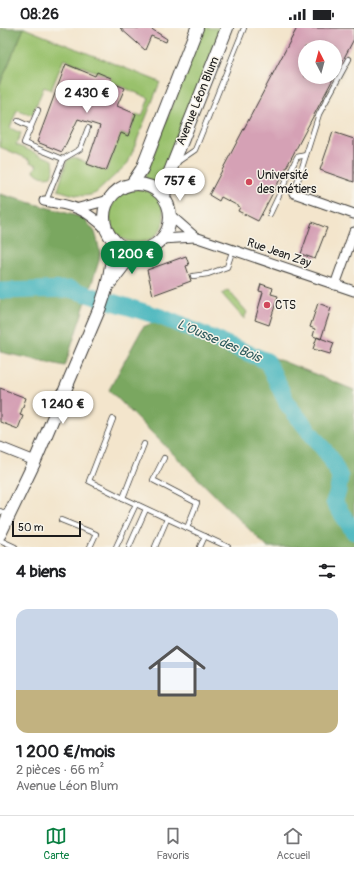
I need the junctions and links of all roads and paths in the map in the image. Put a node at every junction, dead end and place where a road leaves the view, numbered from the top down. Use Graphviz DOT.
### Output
graph roads {
  1 [pos="197,28"];
  2 [pos="227,28"];
  3 [pos="244,28"];
  4 [pos="349,59"];
  5 [pos="38,110"];
  6 [pos="18,121"];
  7 [pos="31,127"];
  8 [pos="88,128"];
  9 [pos="306,155"];
  10 [pos="63,159"];
  11 [pos="173,164"];
  12 [pos="132,184"];
  13 [pos="294,193"];
  14 [pos="164,197"];
  15 [pos="109,200"];
  16 [pos="45,201"];
  17 [pos="79,208"];
  18 [pos="270,214"];
  19 [pos="354,214"];
  20 [pos="170,216"];
  21 [pos="354,232"];
  22 [pos="110,235"];
  23 [pos="195,237"];
  24 [pos="162,239"];
  25 [pos="140,250"];
  26 [pos="233,250"];
  27 [pos="193,276"];
  28 [pos="335,285"];
  29 [pos="107,288"];
  30 [pos="354,291"];
  31 [pos="113,419"];
  32 [pos="144,444"];
  33 [pos="0,447"];
  34 [pos="164,458"];
  35 [pos="35,461"];
  36 [pos="123,498"];
  37 [pos="136,504"];
  38 [pos="146,509"];
  39 [pos="4,513"];
  40 [pos="167,519"];
  41 [pos="61,520"];
  42 [pos="187,528"];
  43 [pos="0,534"];
  44 [pos="205,536"];
  45 [pos="0,540"];
  46 [pos="15,547"];
  47 [pos="90,547"];
  48 [pos="116,547"];
  49 [pos="129,547"];
  50 [pos="155,547"];
  51 [pos="200,547"];
  52 [pos="228,547"];
  1 -- 12 [label="street"];
  2 -- 11 [label="street, Avenue Léon Blum"];
  3 -- 11 [label="lane"];
  4 -- 9 [label="lane"];
  5 -- 7 [label="lane"];
  6 -- 7 [label="lane"];
  7 -- 10 [label="lane"];
  8 -- 10 [label="lane"];
  9 -- 13 [label="lane"];
  9 -- 18 [label="lane"];
  10 -- 16 [label="lane"];
  11 -- 14 [label="street, Avenue Léon Blum"];
  12 -- 14 [label="street"];
  12 -- 15 [label="street"];
  13 -- 19 [label="street"];
  14 -- 20 [label="street"];
  15 -- 17 [label="street"];
  15 -- 22 [label="street"];
  16 -- 17 [label="street"];
  17 -- 22 [label="street"];
  20 -- 23 [label="street, Rue Jean Zay"];
  20 -- 24 [label="street"];
  21 -- 28 [label="street"];
  22 -- 25 [label="street"];
  22 -- 29 [label="street"];
  23 -- 24 [label="street, Rue Jean Zay"];
  23 -- 26 [label="street, Rue Jean Zay"];
  24 -- 25 [label="street"];
  25 -- 29 [label="street"];
  26 -- 27 [label="lane"];
  26 -- 28 [label="street, Rue Jean Zay"];
  28 -- 30 [label="street, Rue Jean Zay"];
  29 -- 35 [label="street"];
  31 -- 36 [label="lane"];
  32 -- 36 [label="lane"];
  33 -- 35 [label="street"];
  34 -- 42 [label="lane"];
  35 -- 39 [label="street"];
  36 -- 37 [label="lane"];
  37 -- 38 [label="lane"];
  37 -- 48 [label="lane"];
  38 -- 40 [label="lane"];
  38 -- 49 [label="lane"];
  39 -- 43 [label="street"];
  40 -- 42 [label="lane"];
  40 -- 50 [label="lane"];
  41 -- 47 [label="lane"];
  42 -- 44 [label="lane"];
  44 -- 51 [label="lane"];
  44 -- 52 [label="lane"];
  45 -- 46 [label="lane"];
}
